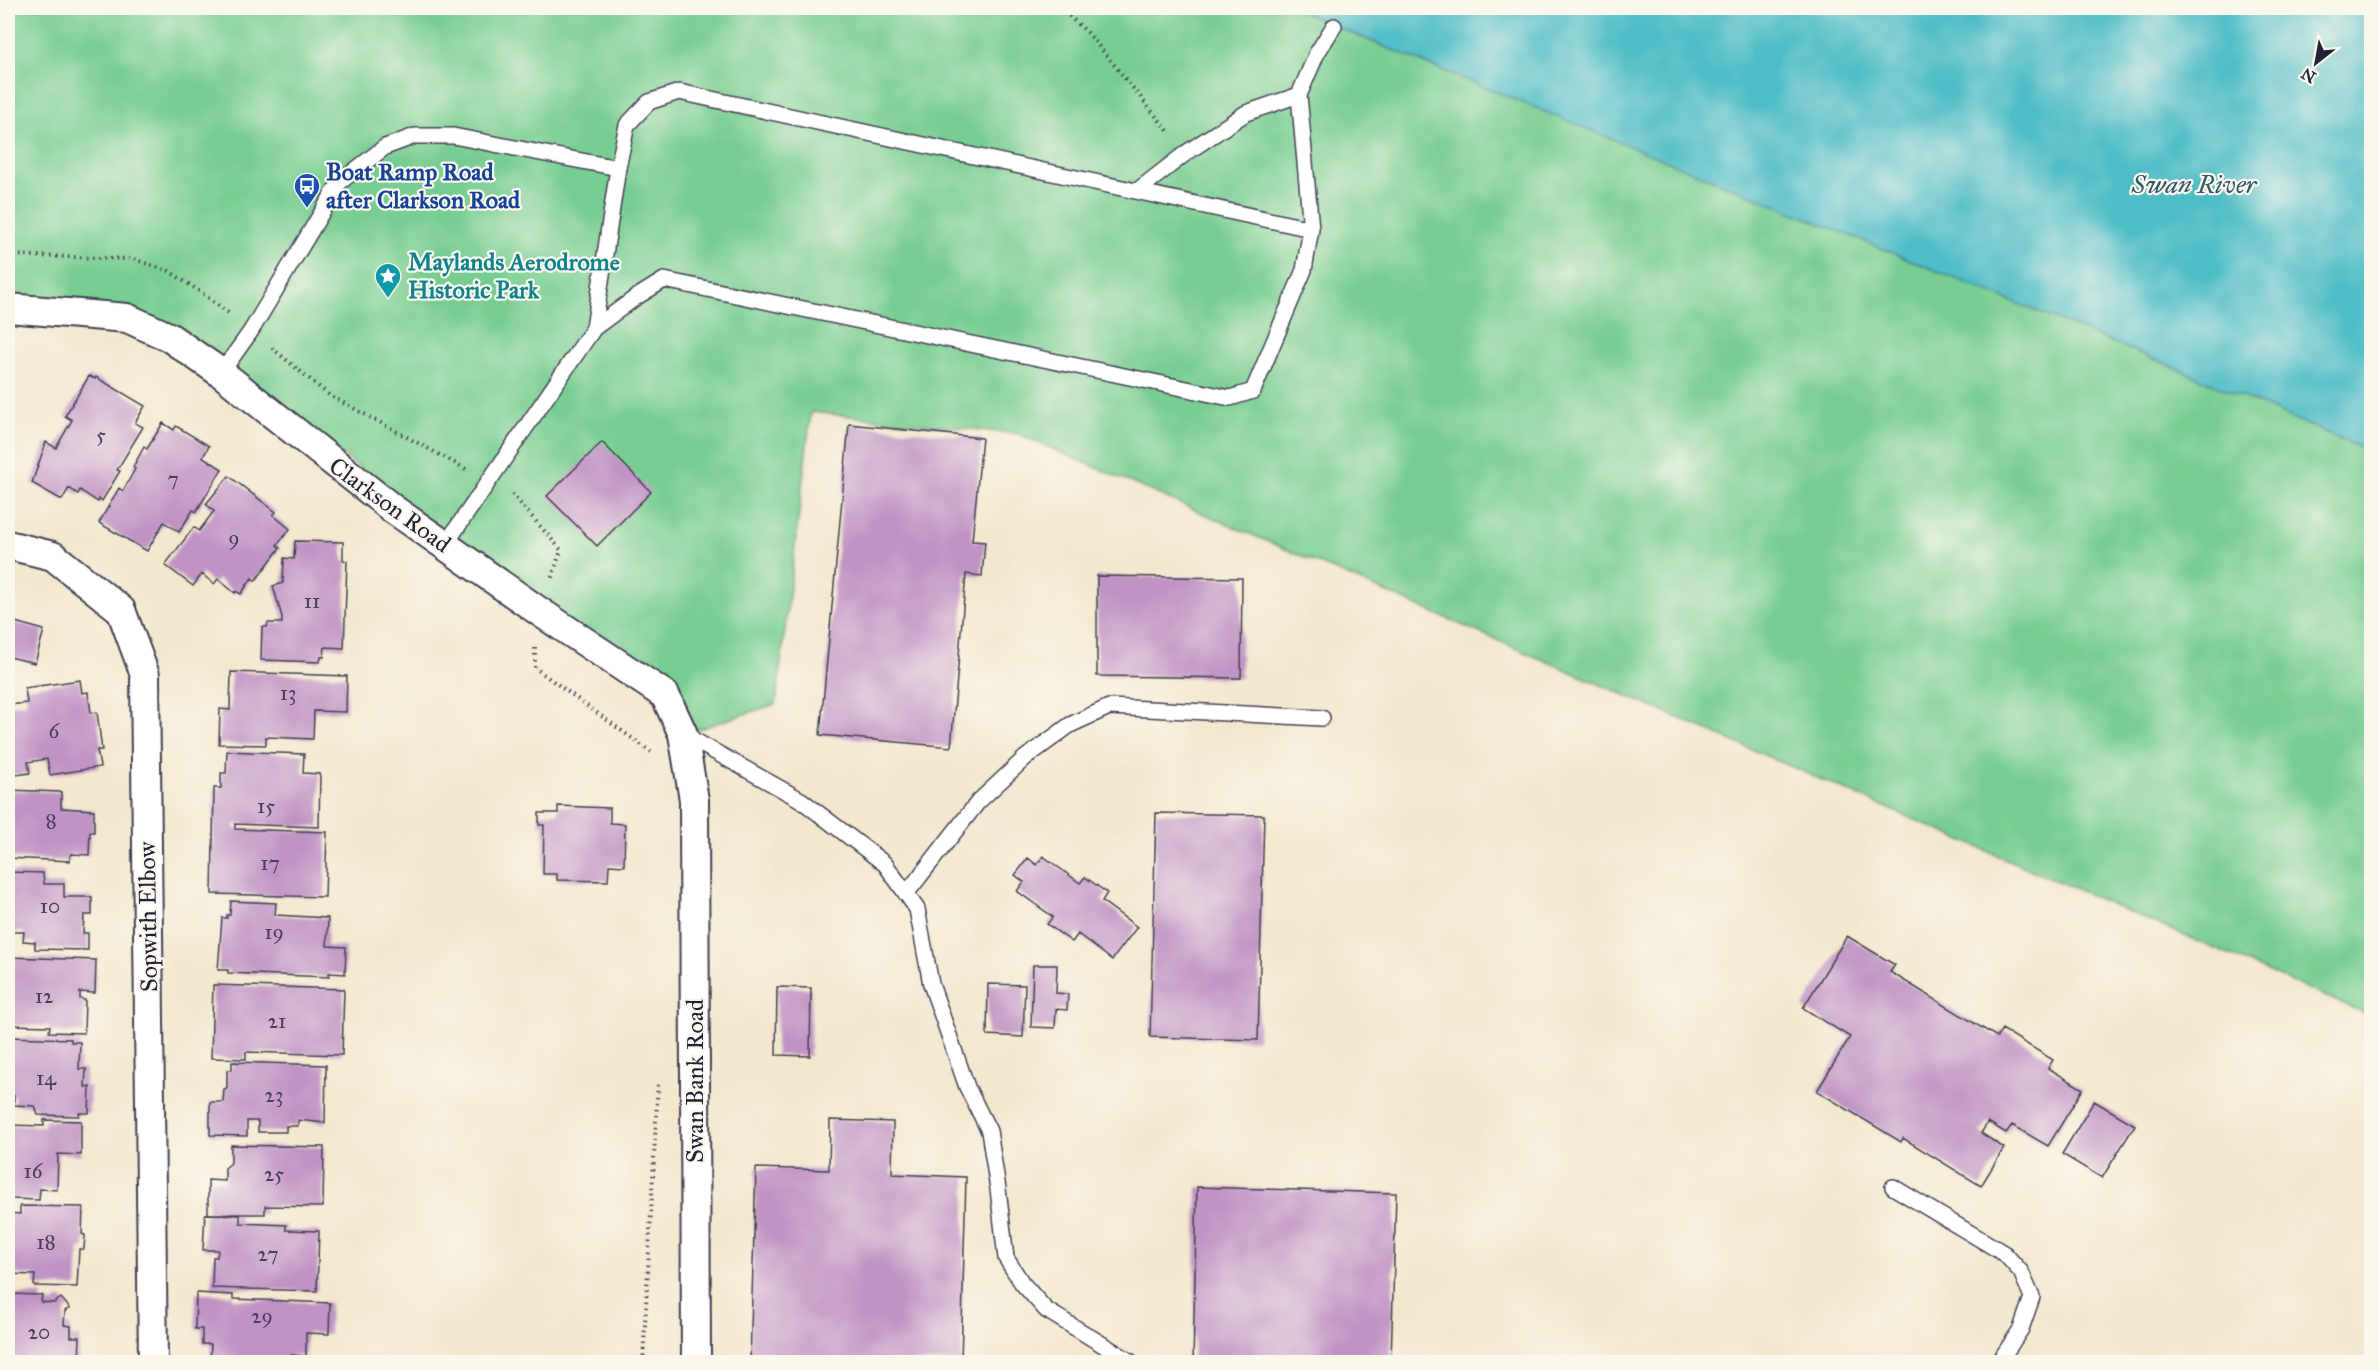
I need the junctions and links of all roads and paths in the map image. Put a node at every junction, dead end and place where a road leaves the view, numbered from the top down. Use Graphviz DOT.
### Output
graph roads {
  1 [pos="1060,8"];
  2 [pos="1334,26"];
  3 [pos="1299,95"];
  4 [pos="1186,153"];
  5 [pos="618,168"];
  6 [pos="1137,190"];
  7 [pos="1311,229"];
  8 [pos="8,308"];
  9 [pos="594,328"];
  10 [pos="220,373"];
  11 [pos="488,481"];
  12 [pos="8,545"];
  13 [pos="444,545"];
  14 [pos="540,612"];
  15 [pos="1322,718"];
  16 [pos="683,734"];
  17 [pos="656,756"];
  18 [pos="694,800"];
  19 [pos="906,894"];
  20 [pos="658,1081"];
  21 [pos="1893,1187"];
  22 [pos="153,1362"];
  23 [pos="643,1362"];
  24 [pos="696,1362"];
  25 [pos="1131,1362"];
  26 [pos="2000,1362"];
  1 -- 4 [label="path"];
  2 -- 3 [label="lane"];
  3 -- 4 [label="lane"];
  3 -- 7 [label="lane"];
  4 -- 6 [label="lane"];
  5 -- 6 [label="lane"];
  5 -- 9 [label="lane"];
  5 -- 10 [label="lane"];
  6 -- 7 [label="lane"];
  7 -- 9 [label="lane"];
  8 -- 10 [label="street, Clarkson Road"];
  9 -- 11 [label="lane"];
  10 -- 13 [label="street, Clarkson Road"];
  11 -- 13 [label="lane"];
  11 -- 14 [label="path"];
  12 -- 22 [label="street, Sopwith Elbow"];
  13 -- 14 [label="street, Clarkson Road"];
  14 -- 16 [label="street, Clarkson Road"];
  14 -- 17 [label="path"];
  15 -- 19 [label="lane"];
  16 -- 18 [label="street, Clarkson Road"];
  16 -- 19 [label="lane"];
  18 -- 24 [label="street, Swan Bank Road"];
  19 -- 25 [label="lane"];
  20 -- 23 [label="path"];
  21 -- 26 [label="lane"];
}
